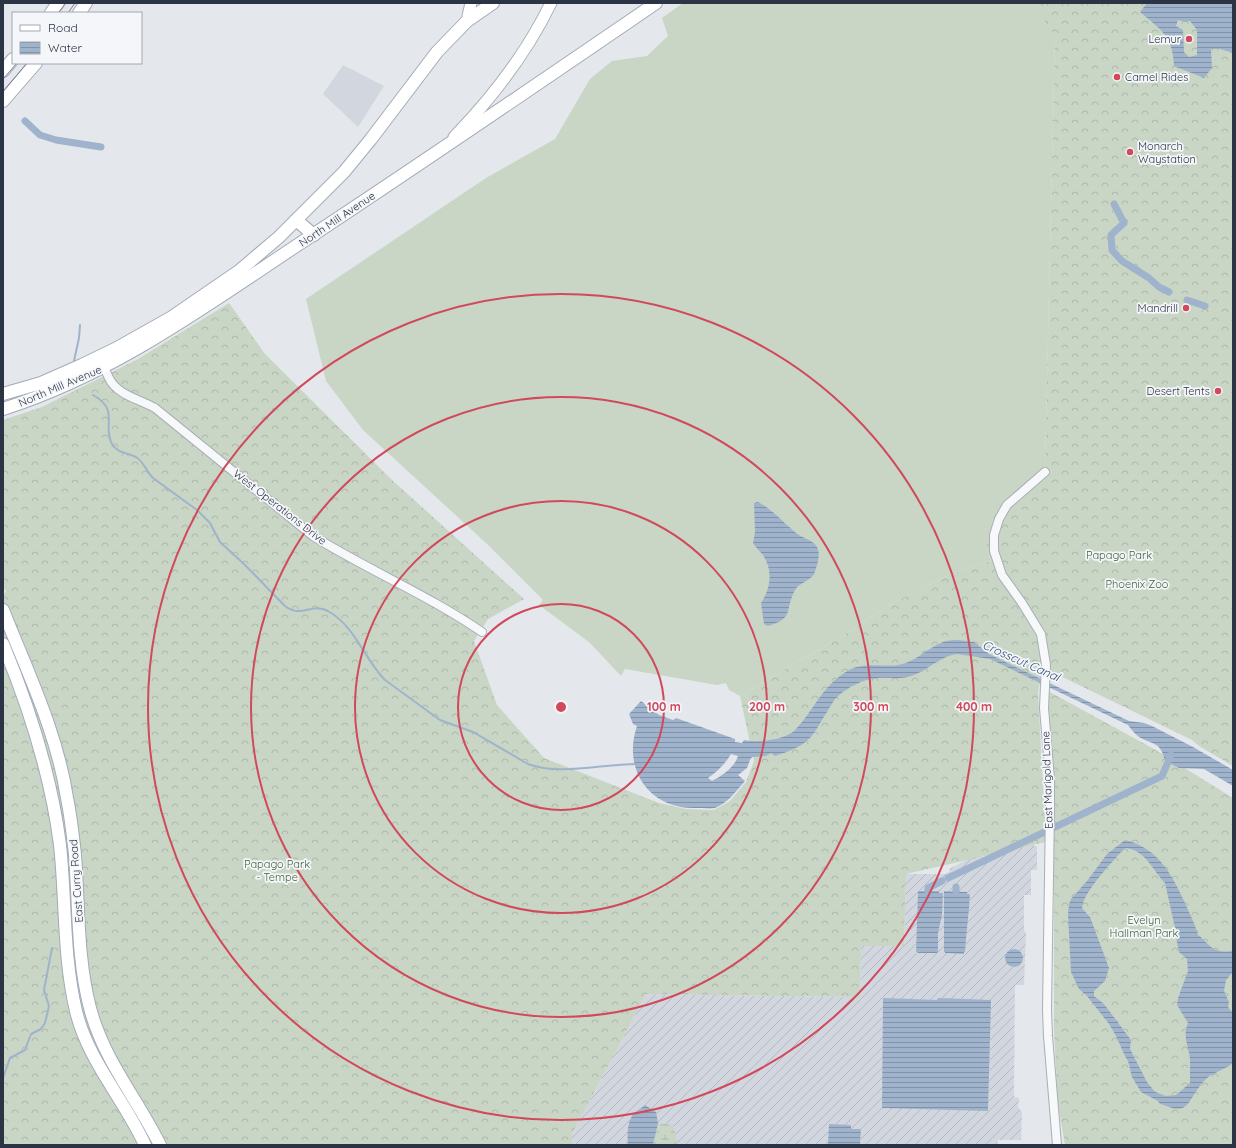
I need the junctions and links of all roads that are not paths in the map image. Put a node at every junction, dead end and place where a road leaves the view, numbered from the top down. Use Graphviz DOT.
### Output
graph roads {
  1 [pos="58,3"];
  2 [pos="86,3"];
  3 [pos="471,3"];
  4 [pos="493,3"];
  5 [pos="550,3"];
  6 [pos="656,3"];
  7 [pos="52,12"];
  8 [pos="79,12"];
  9 [pos="467,21"];
  10 [pos="12,60"];
  11 [pos="35,64"];
  12 [pos="3,71"];
  13 [pos="3,101"];
  14 [pos="441,150"];
  15 [pos="296,220"];
  16 [pos="314,235"];
  17 [pos="102,362"];
  18 [pos="3,394"];
  19 [pos="3,409"];
  20 [pos="1045,472"];
  21 [pos="3,610"];
  22 [pos="482,632"];
  23 [pos="3,644"];
  24 [pos="145,1145"];
  25 [pos="160,1145"];
  26 [pos="1057,1145"];
  1 -- 7 [label="main road"];
  2 -- 8 [label="main road"];
  3 -- 9 [label="street"];
  4 -- 9 [label="main road, North Mill Avenue"];
  5 -- 14 [label="street"];
  6 -- 14 [label="main road, North Mill Avenue"];
  9 -- 15 [label="main road, North Mill Avenue"];
  10 -- 12 [label="main road"];
  11 -- 13 [label="main road"];
  14 -- 16 [label="main road, North Mill Avenue"];
  15 -- 16 [label="main road"];
  15 -- 17 [label="main road, North Mill Avenue"];
  16 -- 17 [label="main road, North Mill Avenue"];
  17 -- 18 [label="main road, North Mill Avenue"];
  17 -- 19 [label="main road, North Mill Avenue"];
  17 -- 22 [label="street, West Operations Drive"];
  20 -- 26 [label="street, East Marigold Lane"];
  21 -- 25 [label="main road, East Curry Road"];
  23 -- 24 [label="main road, East Curry Road"];
}
